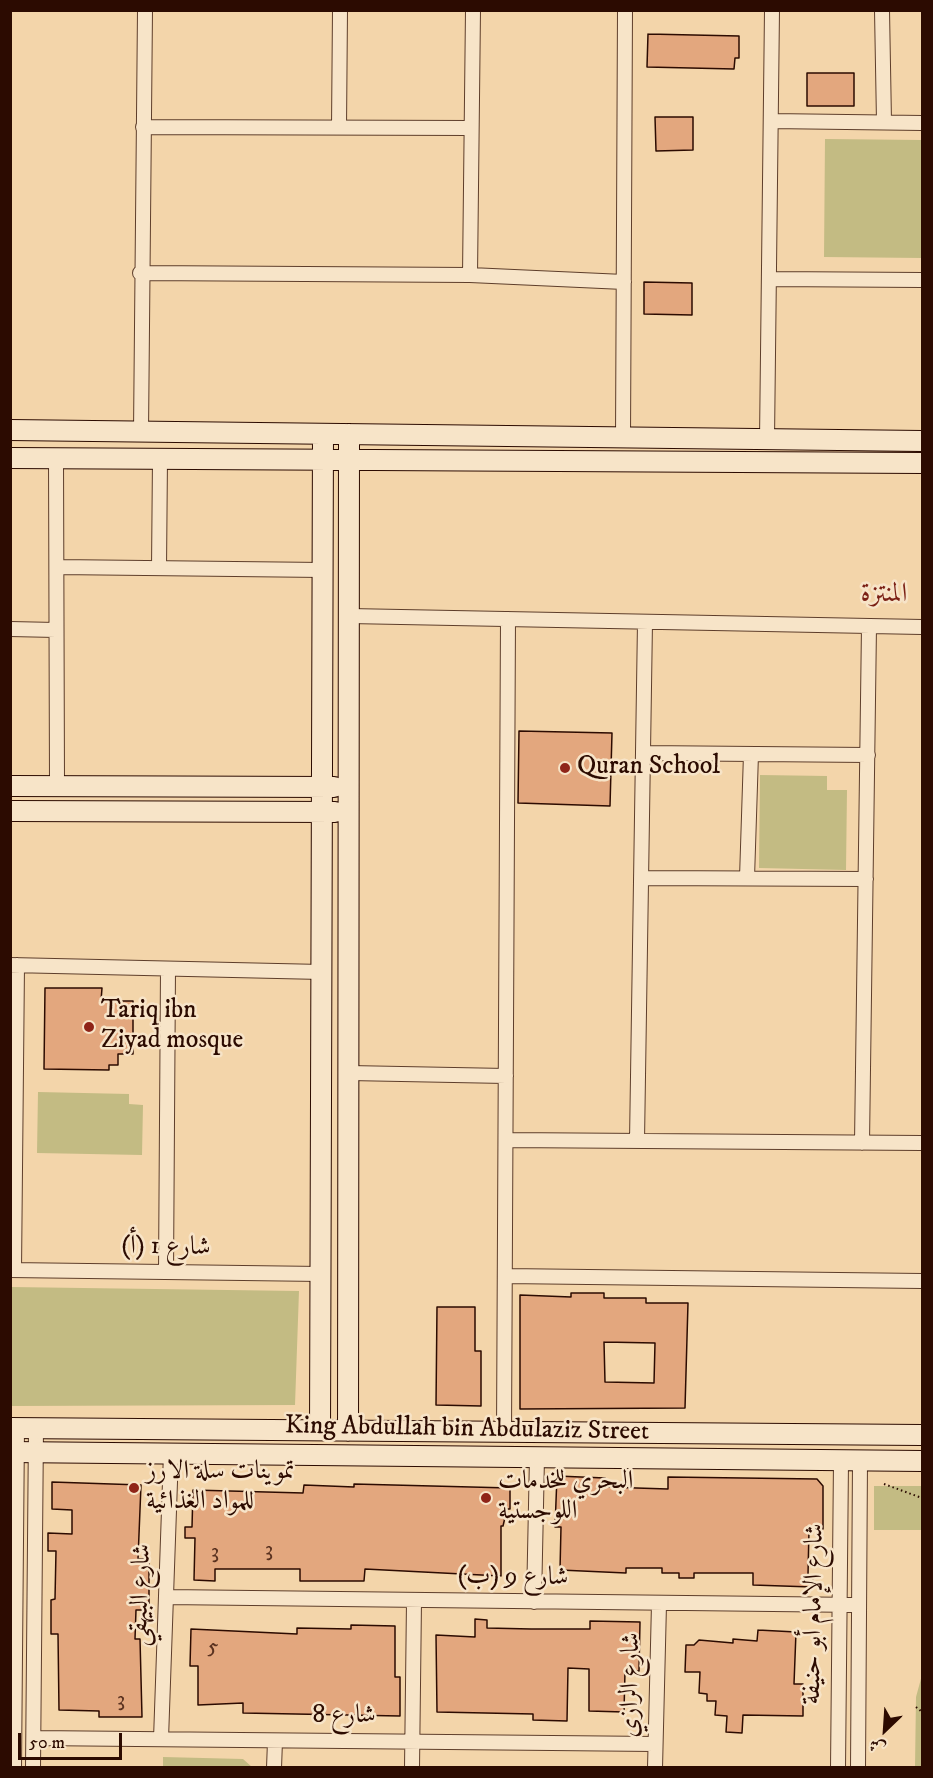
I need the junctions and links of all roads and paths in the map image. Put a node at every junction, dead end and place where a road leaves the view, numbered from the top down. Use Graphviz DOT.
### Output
graph roads {
  1 [pos="145,10"];
  2 [pos="340,10"];
  3 [pos="473,10"];
  4 [pos="625,10"];
  5 [pos="772,10"];
  6 [pos="882,10"];
  7 [pos="771,121"];
  8 [pos="884,122"];
  9 [pos="922,123"];
  10 [pos="143,127"];
  11 [pos="339,128"];
  12 [pos="471,128"];
  13 [pos="140,273"];
  14 [pos="470,275"];
  15 [pos="769,279"];
  16 [pos="922,280"];
  17 [pos="624,282"];
  18 [pos="10,430"];
  19 [pos="141,432"];
  20 [pos="323,434"];
  21 [pos="349,434"];
  22 [pos="623,437"];
  23 [pos="766,439"];
  24 [pos="922,441"];
  25 [pos="10,458"];
  26 [pos="56,458"];
  27 [pos="160,458"];
  28 [pos="323,459"];
  29 [pos="349,459"];
  30 [pos="922,463"];
  31 [pos="57,567"];
  32 [pos="159,568"];
  33 [pos="323,570"];
  34 [pos="349,616"];
  35 [pos="508,619"];
  36 [pos="645,622"];
  37 [pos="869,626"];
  38 [pos="922,627"];
  39 [pos="10,629"];
  40 [pos="56,630"];
  41 [pos="643,753"];
  42 [pos="751,754"];
  43 [pos="868,755"];
  44 [pos="57,784"];
  45 [pos="10,786"];
  46 [pos="322,787"];
  47 [pos="349,787"];
  48 [pos="10,811"];
  49 [pos="322,812"];
  50 [pos="349,812"];
  51 [pos="641,878"];
  52 [pos="747,878"];
  53 [pos="866,879"];
  54 [pos="14,965"];
  55 [pos="168,969"];
  56 [pos="322,972"];
  57 [pos="349,1073"];
  58 [pos="506,1076"];
  59 [pos="506,1140"];
  60 [pos="637,1141"];
  61 [pos="862,1143"];
  62 [pos="922,1143"];
  63 [pos="12,1270"];
  64 [pos="166,1272"];
  65 [pos="321,1274"];
  66 [pos="505,1276"];
  67 [pos="922,1281"];
  68 [pos="21,1428"];
  69 [pos="320,1430"];
  70 [pos="348,1431"];
  71 [pos="504,1432"];
  72 [pos="922,1435"];
  73 [pos="21,1452"];
  74 [pos="171,1453"];
  75 [pos="537,1457"];
  76 [pos="850,1461"];
  77 [pos="922,1461"];
  78 [pos="884,1484"];
  79 [pos="922,1498"];
  80 [pos="166,1597"];
  81 [pos="414,1601"];
  82 [pos="534,1602"];
  83 [pos="658,1604"];
  84 [pos="859,1605"];
  85 [pos="839,1606"];
  86 [pos="13,1617"];
  87 [pos="916,1707"];
  88 [pos="922,1712"];
  89 [pos="34,1738"];
  90 [pos="161,1739"];
  91 [pos="274,1741"];
  92 [pos="413,1742"];
  93 [pos="655,1744"];
  94 [pos="14,1767"];
  95 [pos="33,1767"];
  96 [pos="274,1767"];
  97 [pos="412,1767"];
  98 [pos="655,1767"];
  99 [pos="838,1767"];
  100 [pos="858,1767"];
  1 -- 10 [label="street"];
  2 -- 11 [label="street"];
  3 -- 12 [label="street"];
  4 -- 17 [label="street"];
  5 -- 7 [label="street"];
  6 -- 8 [label="street"];
  7 -- 8 [label="street"];
  7 -- 15 [label="street"];
  8 -- 9 [label="street"];
  10 -- 11 [label="street"];
  10 -- 13 [label="street"];
  11 -- 12 [label="street"];
  12 -- 14 [label="street"];
  13 -- 14 [label="street"];
  13 -- 19 [label="street"];
  14 -- 17 [label="street"];
  15 -- 16 [label="street"];
  15 -- 23 [label="street"];
  17 -- 22 [label="street"];
  18 -- 19 [label="main road"];
  19 -- 20 [label="main road"];
  20 -- 21 [label="main road"];
  20 -- 28 [label="main road"];
  21 -- 22 [label="main road"];
  21 -- 29 [label="main road"];
  22 -- 23 [label="main road"];
  23 -- 24 [label="main road"];
  25 -- 26 [label="main road"];
  26 -- 27 [label="main road"];
  26 -- 31 [label="street"];
  27 -- 28 [label="main road"];
  27 -- 32 [label="street"];
  28 -- 29 [label="main road"];
  28 -- 33 [label="main road"];
  29 -- 30 [label="main road"];
  29 -- 34 [label="main road"];
  31 -- 32 [label="street"];
  31 -- 40 [label="street"];
  32 -- 33 [label="street"];
  33 -- 46 [label="main road"];
  34 -- 35 [label="street"];
  34 -- 47 [label="main road"];
  35 -- 36 [label="street"];
  35 -- 58 [label="street"];
  36 -- 37 [label="street"];
  36 -- 41 [label="street"];
  37 -- 38 [label="street"];
  37 -- 43 [label="street"];
  39 -- 40 [label="street"];
  40 -- 44 [label="street"];
  41 -- 42 [label="street"];
  41 -- 51 [label="street"];
  42 -- 43 [label="street"];
  42 -- 52 [label="street"];
  43 -- 53 [label="street"];
  44 -- 45 [label="main road"];
  44 -- 46 [label="main road"];
  46 -- 47 [label="main road"];
  46 -- 49 [label="main road"];
  47 -- 50 [label="main road"];
  48 -- 49 [label="main road"];
  49 -- 50 [label="main road"];
  49 -- 56 [label="main road"];
  50 -- 57 [label="main road"];
  51 -- 52 [label="street"];
  51 -- 60 [label="street"];
  52 -- 53 [label="street"];
  53 -- 61 [label="street"];
  54 -- 55 [label="street"];
  54 -- 63 [label="street"];
  55 -- 56 [label="street"];
  55 -- 64 [label="street"];
  56 -- 65 [label="main road"];
  57 -- 58 [label="street"];
  57 -- 70 [label="main road"];
  58 -- 59 [label="street"];
  59 -- 60 [label="street"];
  59 -- 66 [label="street"];
  60 -- 61 [label="street"];
  61 -- 62 [label="street"];
  63 -- 64 [label="street, شارع 1 (أ)"];
  64 -- 65 [label="street, شارع 1 (أ)"];
  65 -- 69 [label="main road"];
  66 -- 67 [label="street"];
  66 -- 71 [label="street"];
  68 -- 69 [label="main road, King Abdullah bin Abdulaziz Street"];
  68 -- 73 [label="street"];
  69 -- 70 [label="main road, King Abdullah bin Abdulaziz Street"];
  70 -- 71 [label="main road, King Abdullah bin Abdulaziz Street"];
  71 -- 72 [label="main road, King Abdullah bin Abdulaziz Street"];
  73 -- 74 [label="main road, King Abdullah bin Abdulaziz Street"];
  73 -- 86 [label="street"];
  73 -- 89 [label="street"];
  74 -- 75 [label="main road, King Abdullah bin Abdulaziz Street"];
  74 -- 80 [label="street, شارع البيهقي"];
  75 -- 76 [label="main road, King Abdullah bin Abdulaziz Street"];
  75 -- 82 [label="street"];
  76 -- 77 [label="main road, King Abdullah bin Abdulaziz Street"];
  76 -- 84 [label="street, شارع الإمام أبو حنيفة"];
  76 -- 85 [label="street, شارع الإمام أبو حنيفة"];
  78 -- 79 [label="path"];
  80 -- 81 [label="street, شارع 9 (ب)"];
  80 -- 90 [label="street, شارع البيهقي"];
  81 -- 82 [label="street, شارع 9 (ب)"];
  81 -- 92 [label="street"];
  82 -- 83 [label="street, شارع 9 (ب)"];
  83 -- 85 [label="street, شارع 9 (ب)"];
  83 -- 93 [label="street, شارع الرازي"];
  84 -- 85 [label="street, شارع 9 (ب)"];
  84 -- 100 [label="street, شارع الإمام أبو حنيفة"];
  85 -- 99 [label="street, شارع الإمام أبو حنيفة"];
  86 -- 94 [label="street"];
  87 -- 88 [label="path"];
  89 -- 90 [label="street, شارع 8"];
  89 -- 95 [label="street"];
  90 -- 91 [label="street, شارع 8"];
  91 -- 92 [label="street, شارع 8"];
  91 -- 96 [label="street"];
  92 -- 93 [label="street, شارع 8"];
  92 -- 97 [label="street"];
  93 -- 98 [label="street, شارع الرازي"];
}
